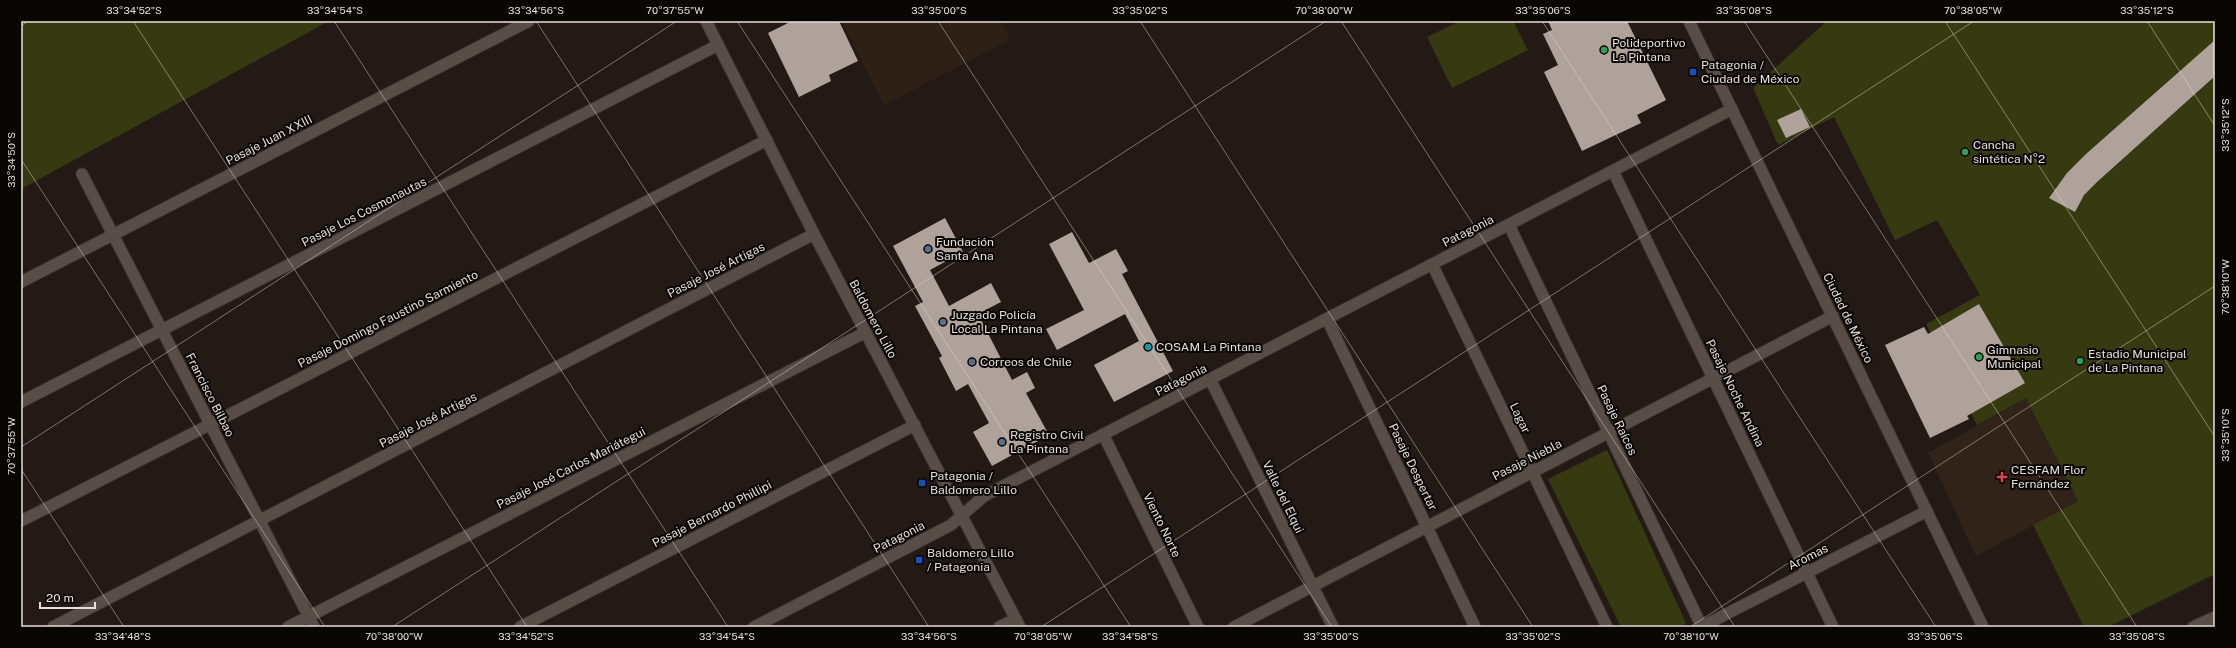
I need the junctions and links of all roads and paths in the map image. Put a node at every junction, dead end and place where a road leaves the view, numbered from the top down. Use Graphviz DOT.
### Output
graph roads {
  1 [pos="529,21"];
  2 [pos="706,21"];
  3 [pos="1689,21"];
  4 [pos="718,44"];
  5 [pos="1732,110"];
  6 [pos="767,140"];
  7 [pos="1613,171"];
  8 [pos="82,174"];
  9 [pos="1509,225"];
  10 [pos="814,234"];
  11 [pos="113,235"];
  12 [pos="1432,264"];
  13 [pos="21,282"];
  14 [pos="1833,316"];
  15 [pos="1327,319"];
  16 [pos="162,330"];
  17 [pos="866,332"];
  18 [pos="1210,379"];
  19 [pos="1713,379"];
  20 [pos="21,402"];
  21 [pos="210,424"];
  22 [pos="915,425"];
  23 [pos="1609,432"];
  24 [pos="1103,434"];
  25 [pos="1532,472"];
  26 [pos="1927,510"];
  27 [pos="963,515"];
  28 [pos="21,521"];
  29 [pos="260,522"];
  30 [pos="1427,527"];
  31 [pos="1807,572"];
  32 [pos="1312,586"];
  33 [pos="309,616"];
  34 [pos="2215,616"];
  35 [pos="1018,623"];
  36 [pos="53,627"];
  37 [pos="288,627"];
  38 [pos="314,627"];
  39 [pos="520,627"];
  40 [pos="754,627"];
  41 [pos="999,627"];
  42 [pos="1198,627"];
  43 [pos="1234,627"];
  44 [pos="1333,627"];
  45 [pos="1475,627"];
  46 [pos="1606,627"];
  47 [pos="1702,627"];
  48 [pos="1833,627"];
  49 [pos="1983,627"];
  50 [pos="2193,627"];
  1 -- 11 [label="street, Pasaje Juan XXIII"];
  2 -- 4 [label="street, Baldomero Lillo"];
  3 -- 5 [label="street, Ciudad de México"];
  4 -- 6 [label="street, Baldomero Lillo"];
  4 -- 16 [label="street, Pasaje Los Cosmonautas"];
  5 -- 7 [label="street, Patagonia"];
  5 -- 14 [label="street, Ciudad de México"];
  6 -- 10 [label="street, Baldomero Lillo"];
  6 -- 21 [label="street, Pasaje Domingo Faustino Sarmiento"];
  7 -- 9 [label="street, Patagonia"];
  7 -- 19 [label="street, Pasaje Noche Andina"];
  8 -- 11 [label="street, Francisco Bilbao"];
  9 -- 12 [label="street, Patagonia"];
  9 -- 23 [label="street, Pasaje Raíces"];
  10 -- 17 [label="street, Baldomero Lillo"];
  10 -- 29 [label="street, Pasaje José Artigas"];
  11 -- 13 [label="street, Pasaje Juan XXIII"];
  11 -- 16 [label="street, Francisco Bilbao"];
  12 -- 15 [label="street, Patagonia"];
  12 -- 25 [label="street, Lagar"];
  14 -- 19 [label="street, Pasaje Niebla"];
  14 -- 26 [label="street, Ciudad de México"];
  15 -- 18 [label="street, Patagonia"];
  15 -- 30 [label="street, Pasaje Despertar"];
  16 -- 20 [label="street, Pasaje Los Cosmonautas"];
  16 -- 21 [label="street, Francisco Bilbao"];
  17 -- 22 [label="street, Baldomero Lillo"];
  17 -- 33 [label="street, Pasaje José Carlos Mariátegui"];
  18 -- 24 [label="street, Patagonia"];
  18 -- 32 [label="street, Valle del Elqui"];
  19 -- 23 [label="street, Pasaje Niebla"];
  19 -- 31 [label="street, Pasaje Noche Andina"];
  21 -- 28 [label="street, Pasaje Domingo Faustino Sarmiento"];
  21 -- 29 [label="street, Francisco Bilbao"];
  22 -- 27 [label="street, Baldomero Lillo"];
  22 -- 39 [label="street, Pasaje Bernardo Phillipi"];
  23 -- 25 [label="street, Pasaje Niebla"];
  23 -- 47 [label="street, Pasaje Raíces"];
  24 -- 27 [label="street, Patagonia"];
  24 -- 42 [label="street, Viento Norte"];
  25 -- 30 [label="street, Pasaje Niebla"];
  25 -- 46 [label="street, Lagar"];
  26 -- 31 [label="street, Aromas"];
  26 -- 49 [label="street, Ciudad de México"];
  27 -- 35 [label="street, Baldomero Lillo"];
  27 -- 40 [label="street, Patagonia"];
  29 -- 33 [label="street, Francisco Bilbao"];
  29 -- 36 [label="street, Pasaje José Artigas"];
  30 -- 32 [label="street, Pasaje Niebla"];
  30 -- 45 [label="street, Pasaje Despertar"];
  31 -- 47 [label="street, Aromas"];
  31 -- 48 [label="street, Pasaje Noche Andina"];
  32 -- 43 [label="street, Pasaje Niebla"];
  32 -- 44 [label="street, Valle del Elqui"];
  33 -- 37 [label="street, Pasaje José Carlos Mariátegui"];
  33 -- 38 [label="street, Francisco Bilbao"];
  34 -- 50 [label="street"];
  35 -- 41 [label="street"];
}
